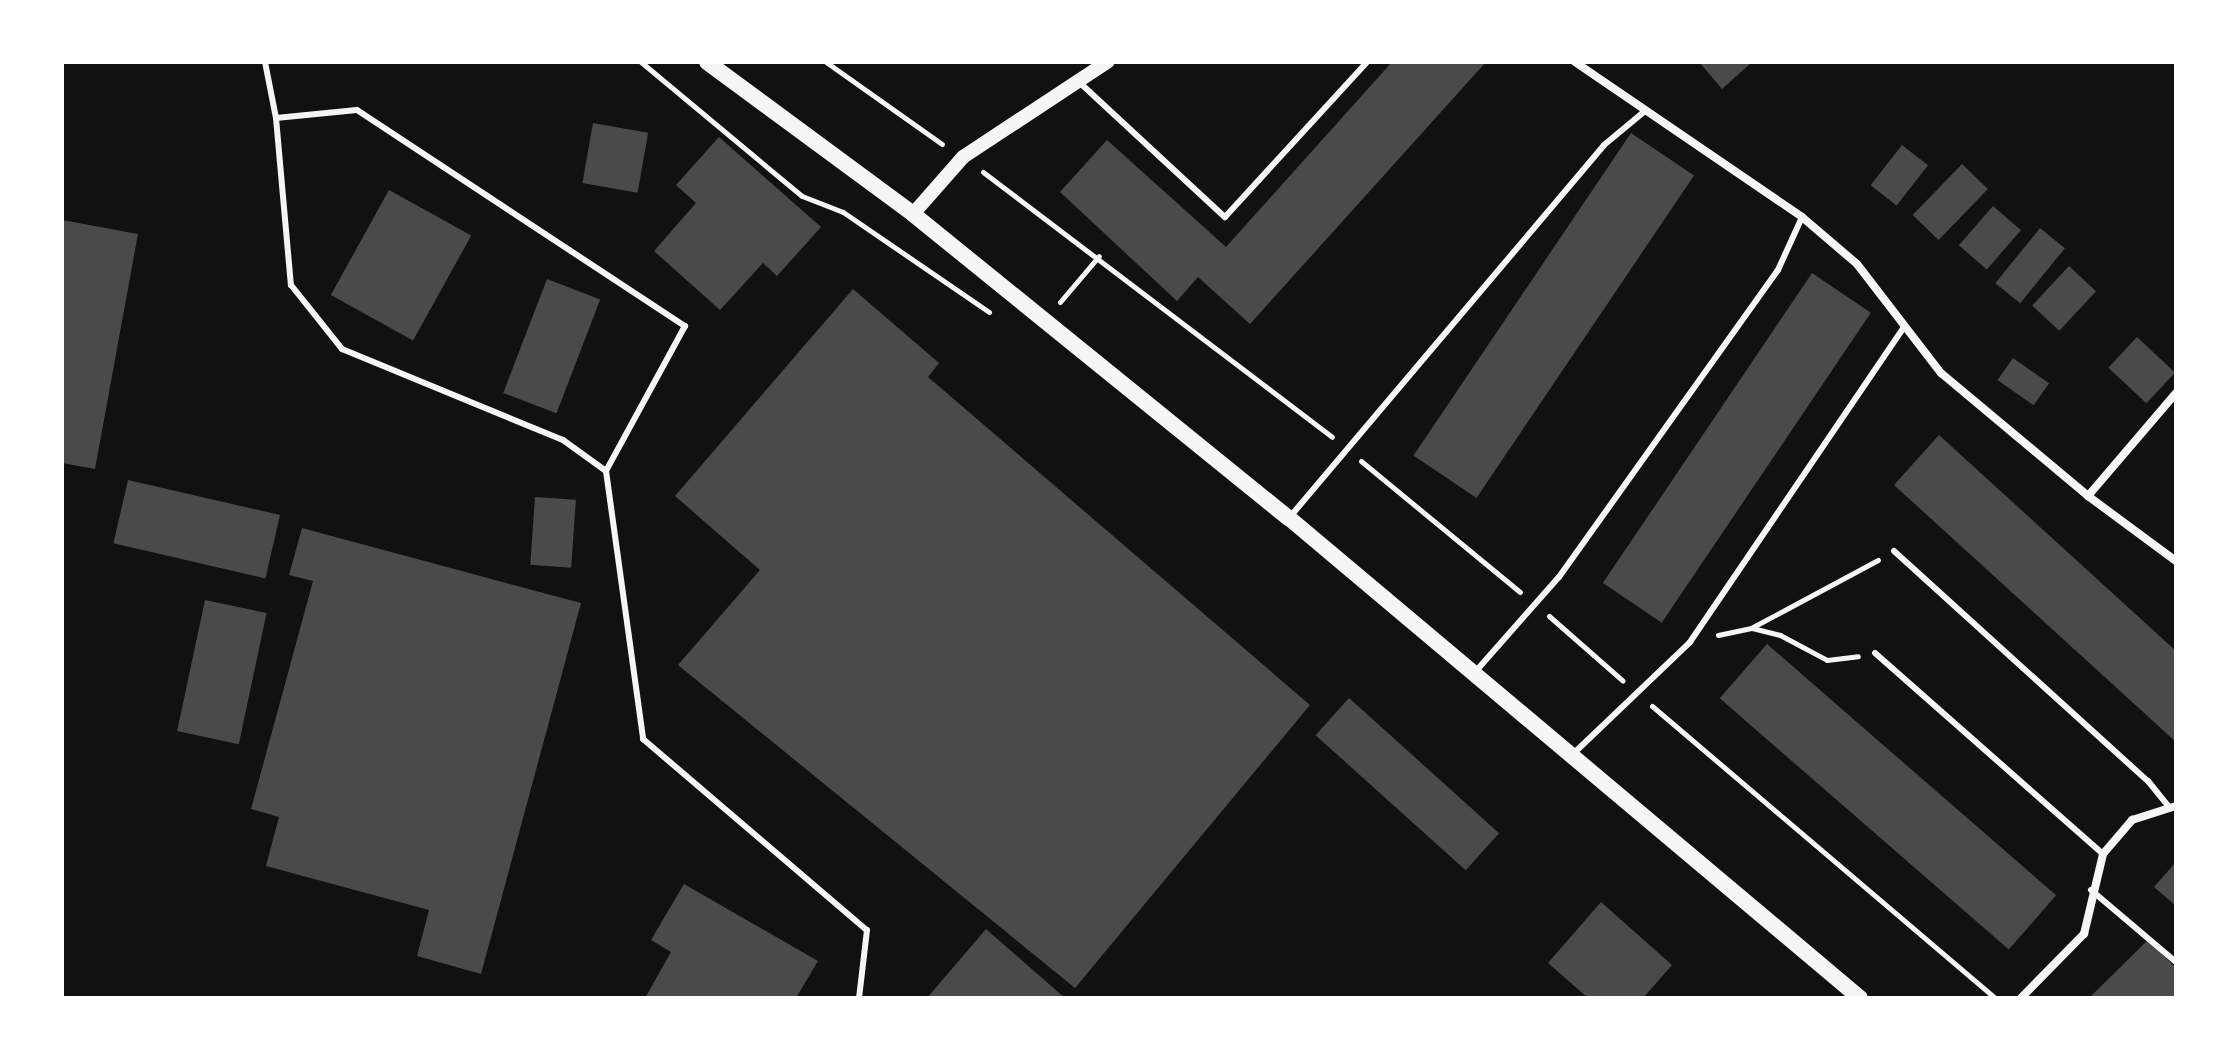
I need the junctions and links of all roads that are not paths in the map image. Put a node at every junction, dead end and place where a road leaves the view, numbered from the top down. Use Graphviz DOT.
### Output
graph roads {
  1 [pos="265,62"];
  2 [pos="707,62"];
  3 [pos="1107,62"];
  4 [pos="1367,62"];
  5 [pos="1575,62"];
  6 [pos="1077,80"];
  7 [pos="1645,111"];
  8 [pos="276,118"];
  9 [pos="913,214"];
  10 [pos="1802,217"];
  11 [pos="1905,326"];
  12 [pos="2176,393"];
  13 [pos="606,471"];
  14 [pos="2088,496"];
  15 [pos="1289,518"];
  16 [pos="1894,551"];
  17 [pos="2176,561"];
  18 [pos="1875,653"];
  19 [pos="1476,671"];
  20 [pos="1573,754"];
  21 [pos="2172,806"];
  22 [pos="2103,854"];
  23 [pos="2091,890"];
  24 [pos="2176,962"];
  25 [pos="1842,992"];
  26 [pos="859,998"];
  27 [pos="1860,998"];
  28 [pos="2021,998"];
  1 -- 8 [label="lane"];
  2 -- 9 [label="main road"];
  3 -- 6 [label="street"];
  4 -- 6 [label="lane"];
  5 -- 7 [label="street"];
  6 -- 9 [label="street"];
  7 -- 10 [label="street"];
  7 -- 15 [label="lane"];
  8 -- 13 [label="lane"];
  8 -- 13 [label="lane"];
  9 -- 15 [label="main road"];
  10 -- 11 [label="street"];
  10 -- 19 [label="lane"];
  11 -- 14 [label="street"];
  11 -- 20 [label="lane"];
  12 -- 14 [label="street"];
  13 -- 26 [label="lane"];
  14 -- 17 [label="street"];
  15 -- 19 [label="main road"];
  16 -- 21 [label="lane"];
  18 -- 22 [label="lane"];
  19 -- 20 [label="main road"];
  20 -- 25 [label="main road"];
  21 -- 22 [label="street"];
  22 -- 23 [label="street"];
  23 -- 24 [label="lane"];
  23 -- 28 [label="street"];
  25 -- 27 [label="main road"];
}
